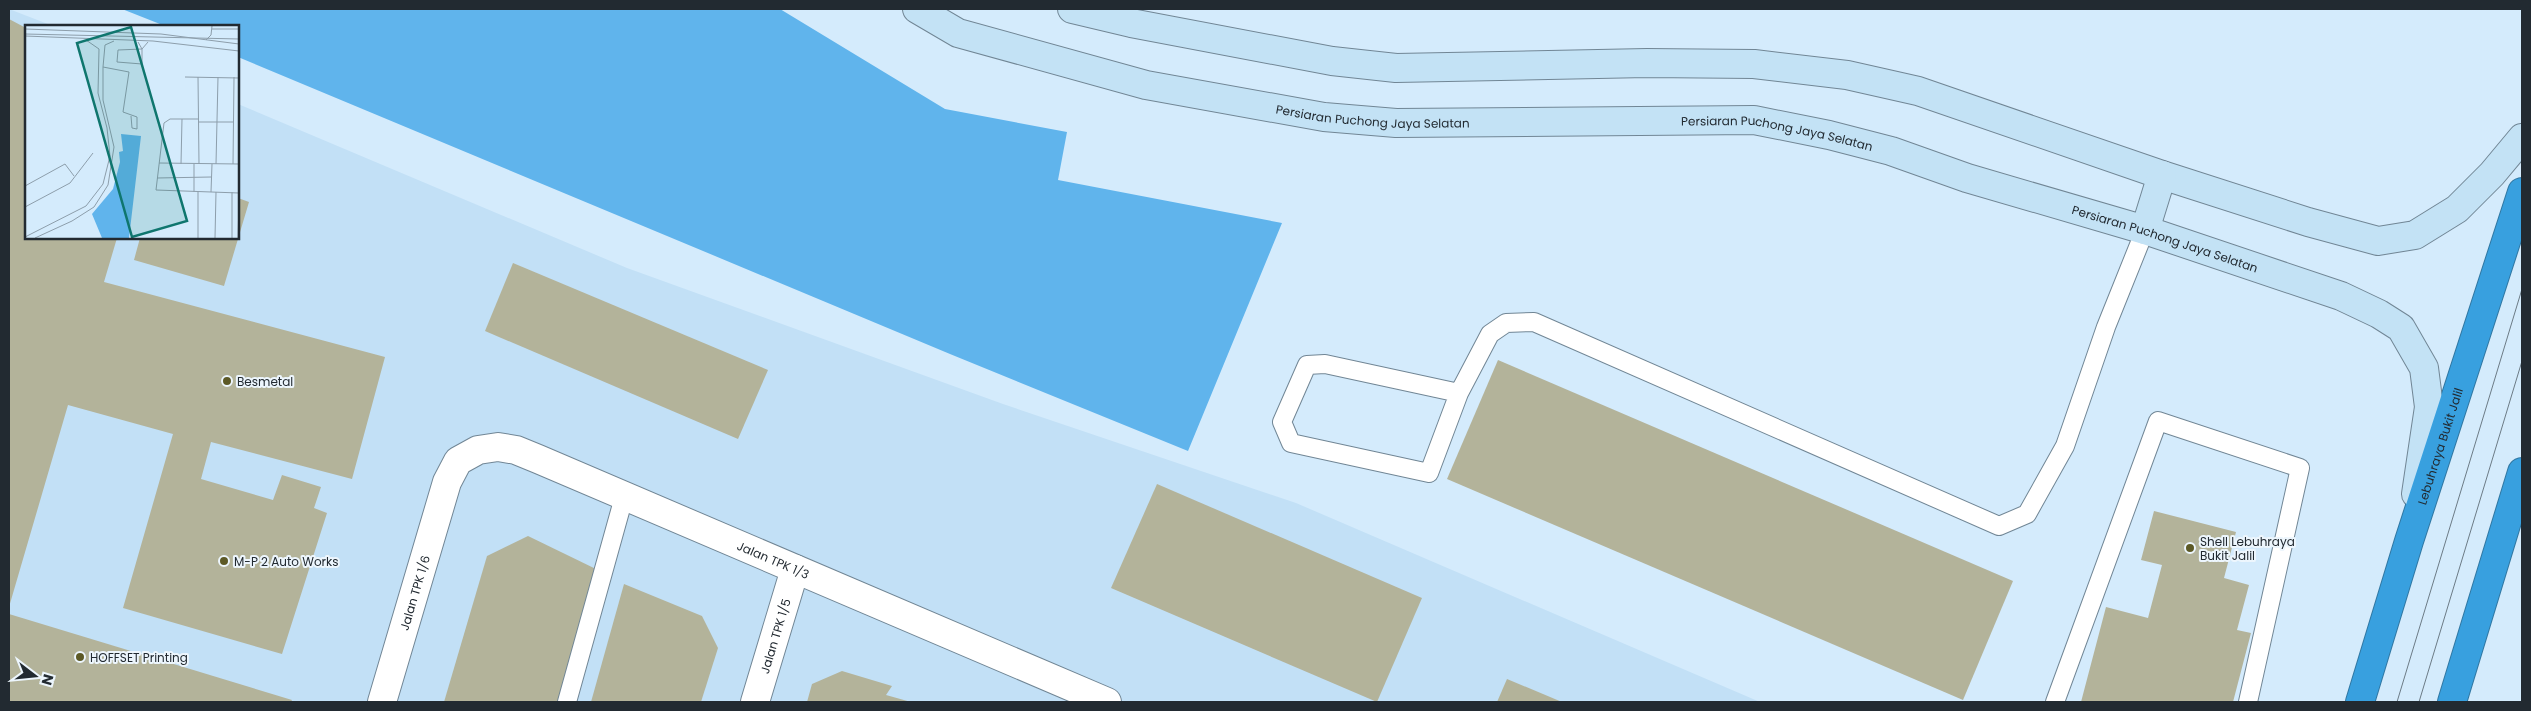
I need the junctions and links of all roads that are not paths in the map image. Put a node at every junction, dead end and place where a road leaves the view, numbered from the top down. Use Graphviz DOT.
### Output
graph roads {
  1 [pos="917,9"];
  2 [pos="1072,9"];
  3 [pos="2522,138"];
  4 [pos="2162,175"];
  5 [pos="2522,192"];
  6 [pos="2146,230"];
  7 [pos="1459,394"];
  8 [pos="2522,472"];
  9 [pos="447,482"];
  10 [pos="624,497"];
  11 [pos="2409,541"];
  12 [pos="795,569"];
  13 [pos="382,702"];
  14 [pos="567,702"];
  15 [pos="755,702"];
  16 [pos="1107,702"];
  17 [pos="2055,702"];
  18 [pos="2248,702"];
  19 [pos="2360,702"];
  20 [pos="2452,702"];
  1 -- 6 [label="main road, Persiaran Puchong Jaya Selatan"];
  2 -- 4 [label="main road"];
  3 -- 4 [label="main road"];
  4 -- 6 [label="main road"];
  5 -- 11 [label="highway, Lebuhraya Bukit Jalil"];
  6 -- 7 [label="lane"];
  6 -- 11 [label="main road, Persiaran Puchong Jaya Selatan"];
  7 -- 7 [label="lane"];
  8 -- 20 [label="highway"];
  9 -- 10 [label="street, Jalan TPK 1/3"];
  9 -- 13 [label="street, Jalan TPK 1/6"];
  10 -- 12 [label="street, Jalan TPK 1/3"];
  10 -- 14 [label="lane"];
  11 -- 19 [label="highway, Lebuhraya Bukit Jalil"];
  12 -- 15 [label="street, Jalan TPK 1/5"];
  12 -- 16 [label="street, Jalan TPK 1/3"];
  17 -- 18 [label="lane"];
}
